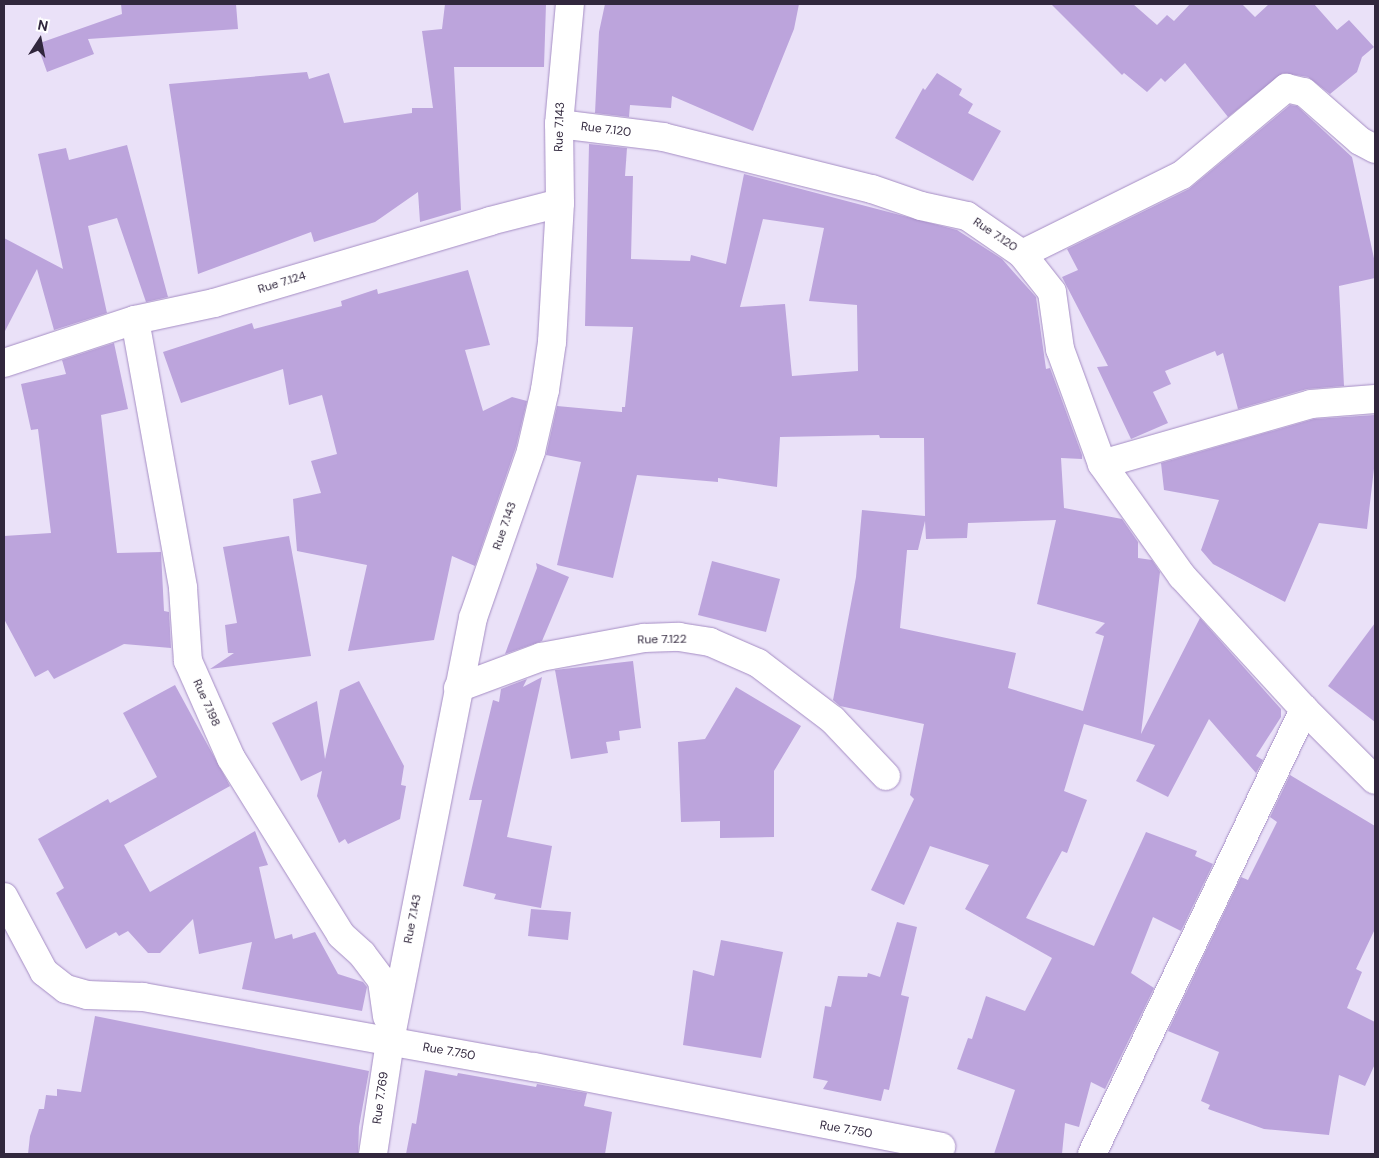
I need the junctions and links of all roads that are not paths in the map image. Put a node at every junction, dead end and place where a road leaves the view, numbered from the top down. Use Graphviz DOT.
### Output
graph roads {
  1 [pos="570,4"];
  2 [pos="559,124"];
  3 [pos="1375,148"];
  4 [pos="560,203"];
  5 [pos="1022,254"];
  6 [pos="135,320"];
  7 [pos="4,362"];
  8 [pos="1375,399"];
  9 [pos="1102,464"];
  10 [pos="458,688"];
  11 [pos="1304,709"];
  12 [pos="886,776"];
  13 [pos="1375,780"];
  14 [pos="4,898"];
  15 [pos="390,1041"];
  16 [pos="941,1147"];
  17 [pos="373,1154"];
  18 [pos="1092,1154"];
  1 -- 2 [label="street, Rue 7.143"];
  2 -- 4 [label="street, Rue 7.143"];
  2 -- 5 [label="street, Rue 7.120"];
  3 -- 5 [label="street"];
  4 -- 6 [label="street, Rue 7.124"];
  4 -- 10 [label="street, Rue 7.143"];
  5 -- 9 [label="street, Rue 7.120"];
  6 -- 7 [label="street, Rue 7.124"];
  6 -- 15 [label="street, Rue 7.198"];
  8 -- 9 [label="street"];
  9 -- 11 [label="street, Rue 7.120"];
  10 -- 12 [label="street, Rue 7.122"];
  10 -- 15 [label="street, Rue 7.143"];
  11 -- 13 [label="street, Rue 7.120"];
  11 -- 18 [label="street"];
  14 -- 15 [label="street, Rue 7.750"];
  15 -- 16 [label="street, Rue 7.750"];
  15 -- 17 [label="street, Rue 7.769"];
}
